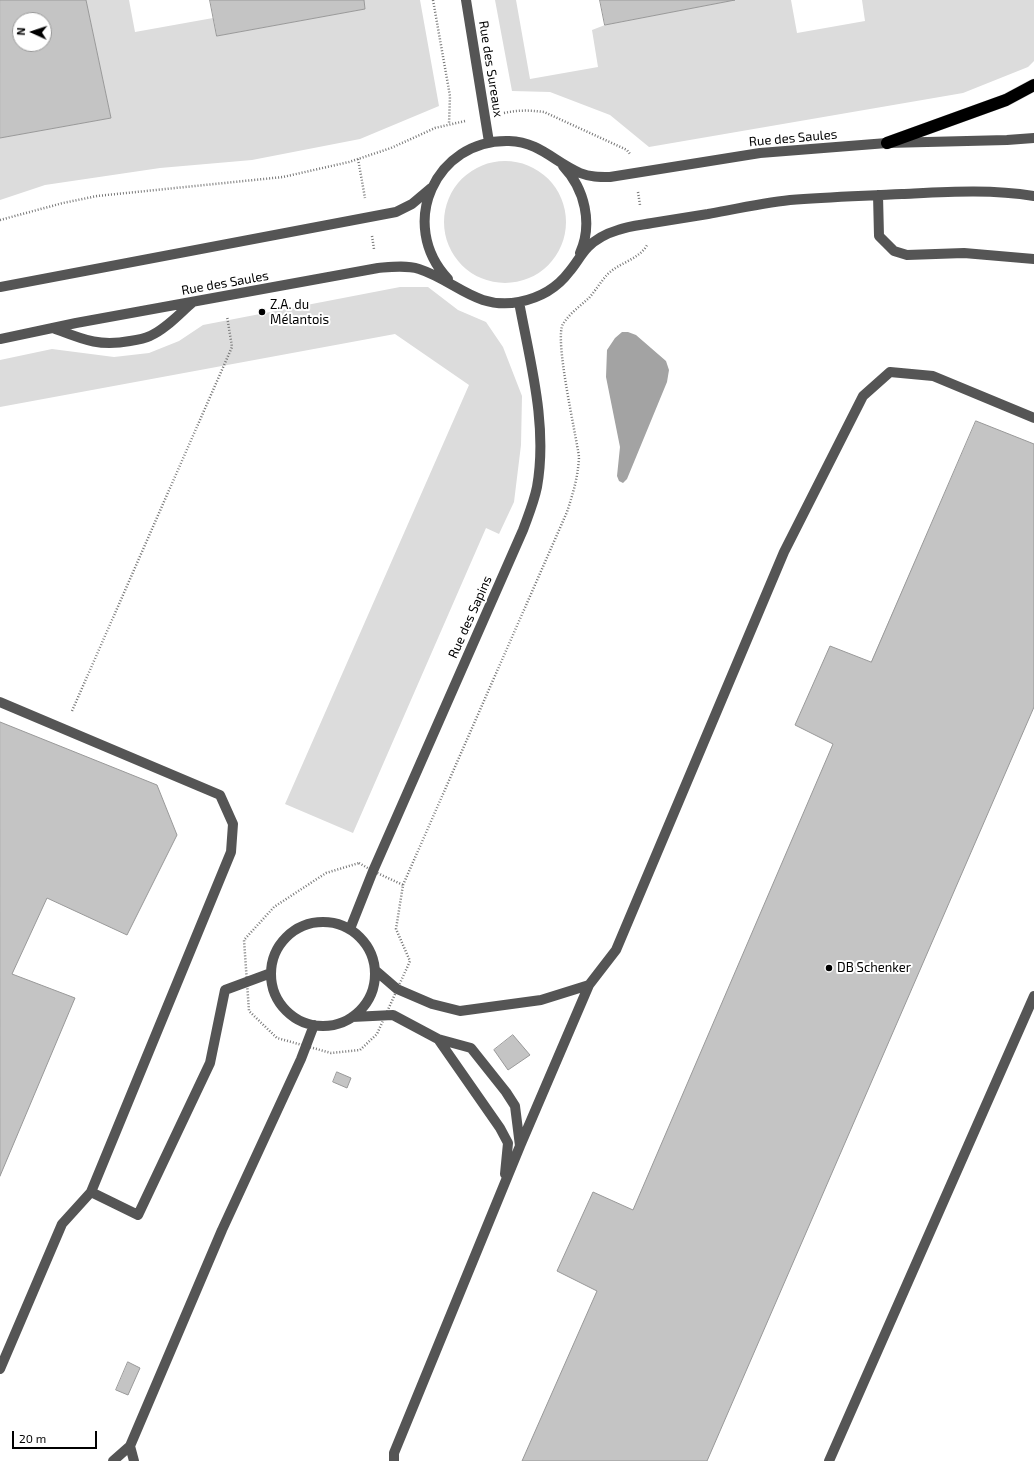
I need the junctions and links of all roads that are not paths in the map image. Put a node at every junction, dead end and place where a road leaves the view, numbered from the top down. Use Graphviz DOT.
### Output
graph roads {
  1 [pos="466,0"];
  2 [pos="1034,85"];
  3 [pos="1034,138"];
  4 [pos="489,142"];
  5 [pos="887,143"];
  6 [pos="559,162"];
  7 [pos="432,187"];
  8 [pos="878,195"];
  9 [pos="1034,196"];
  10 [pos="1034,259"];
  11 [pos="576,262"];
  12 [pos="452,283"];
  13 [pos="0,288"];
  14 [pos="194,301"];
  15 [pos="519,302"];
  16 [pos="53,328"];
  17 [pos="0,339"];
  18 [pos="1034,418"];
  19 [pos="0,702"];
  20 [pos="350,929"];
  21 [pos="375,970"];
  22 [pos="271,973"];
  23 [pos="589,985"];
  24 [pos="1034,996"];
  25 [pos="352,1017"];
  26 [pos="314,1025"];
  27 [pos="438,1039"];
  28 [pos="520,1146"];
  29 [pos="503,1186"];
  30 [pos="91,1192"];
  31 [pos="0,1369"];
  32 [pos="130,1446"];
  33 [pos="113,1461"];
  34 [pos="134,1461"];
  35 [pos="394,1461"];
  36 [pos="829,1461"];
  1 -- 4 [label="street, Rue des Sureaux"];
  2 -- 5 [label="highway"];
  3 -- 5 [label="street, Rue des Saules"];
  4 -- 6 [label="street, Rue des Saules"];
  4 -- 7 [label="street, Rue des Saules"];
  5 -- 6 [label="street, Rue des Saules"];
  6 -- 11 [label="street, Rue des Saules"];
  7 -- 12 [label="street, Rue des Saules"];
  7 -- 13 [label="street, Rue des Saules"];
  8 -- 9 [label="street, Rue des Saules"];
  8 -- 10 [label="street"];
  8 -- 11 [label="street, Rue des Saules"];
  11 -- 15 [label="street, Rue des Saules"];
  12 -- 14 [label="street, Rue des Saules"];
  12 -- 15 [label="street, Rue des Saules"];
  14 -- 16 [label="street, Rue des Saules"];
  14 -- 16 [label="street"];
  15 -- 20 [label="street, Rue des Sapins"];
  16 -- 17 [label="street, Rue des Saules"];
  18 -- 23 [label="street"];
  19 -- 30 [label="street"];
  20 -- 21 [label="street"];
  20 -- 22 [label="street"];
  21 -- 23 [label="street"];
  21 -- 25 [label="street"];
  22 -- 26 [label="street"];
  22 -- 30 [label="street"];
  23 -- 28 [label="street"];
  24 -- 36 [label="street"];
  25 -- 26 [label="street"];
  25 -- 27 [label="street"];
  26 -- 32 [label="street"];
  27 -- 28 [label="street"];
  27 -- 29 [label="street"];
  28 -- 29 [label="street"];
  29 -- 35 [label="street"];
  30 -- 31 [label="street"];
  32 -- 33 [label="street"];
  32 -- 34 [label="street"];
}
